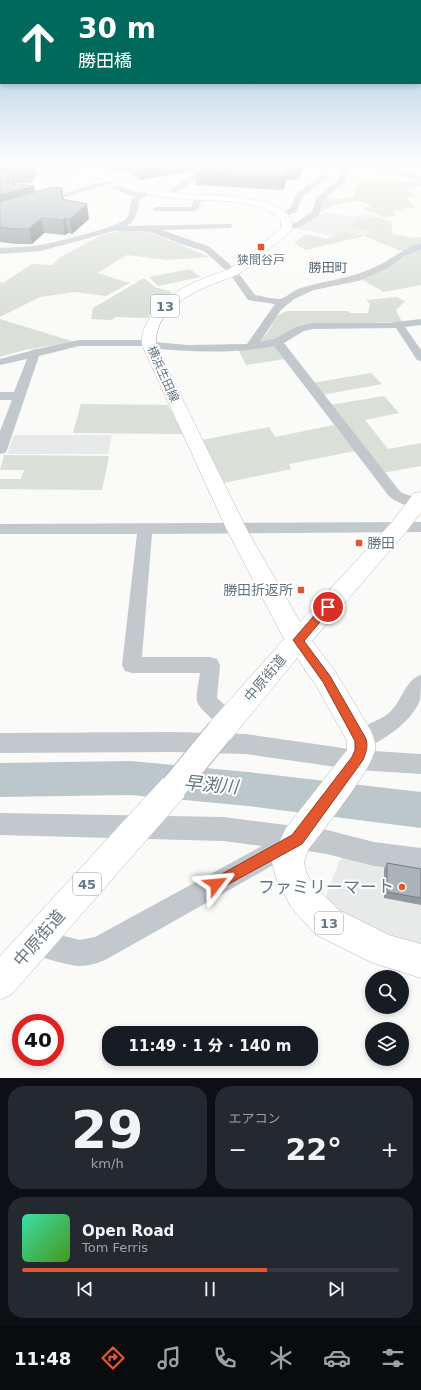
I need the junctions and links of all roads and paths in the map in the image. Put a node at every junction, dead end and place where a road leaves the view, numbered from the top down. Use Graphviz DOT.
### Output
graph roads {
  1 [pos="135,216"];
  2 [pos="152,216"];
  3 [pos="283,216"];
  4 [pos="288,216"];
  5 [pos="310,216"];
  6 [pos="158,219"];
  7 [pos="286,219"];
  8 [pos="228,226"];
  9 [pos="153,228"];
  10 [pos="177,228"];
  11 [pos="190,228"];
  12 [pos="113,229"];
  13 [pos="197,236"];
  14 [pos="421,246"];
  15 [pos="39,248"];
  16 [pos="0,251"];
  17 [pos="12,259"];
  18 [pos="233,272"];
  19 [pos="283,302"];
  20 [pos="421,322"];
  21 [pos="398,324"];
  22 [pos="277,342"];
  23 [pos="149,344"];
  24 [pos="250,347"];
  25 [pos="35,352"];
  26 [pos="421,358"];
  27 [pos="0,362"];
  28 [pos="0,396"];
  29 [pos="20,396"];
  30 [pos="0,450"];
  31 [pos="419,500"];
  32 [pos="399,527"];
  33 [pos="421,527"];
  34 [pos="236,528"];
  35 [pos="0,529"];
  36 [pos="145,529"];
  37 [pos="298,640"];
  38 [pos="421,683"];
  39 [pos="225,726"];
  40 [pos="0,743"];
  41 [pos="355,757"];
  42 [pos="421,764"];
  43 [pos="0,824"];
  44 [pos="141,825"];
  45 [pos="300,835"];
  46 [pos="421,860"];
  47 [pos="35,942"];
  48 [pos="421,961"];
  49 [pos="0,982"];
  1 -- 12 [label="street"];
  2 -- 10 [label="street"];
  3 -- 7 [label="main road"];
  4 -- 7 [label="street"];
  5 -- 7 [label="street"];
  6 -- 9 [label="street"];
  7 -- 18 [label="main road, 横浜生田線 / 13"];
  8 -- 11 [label="street"];
  9 -- 10 [label="street"];
  9 -- 12 [label="street"];
  9 -- 18 [label="street"];
  10 -- 11 [label="street"];
  11 -- 13 [label="street"];
  12 -- 15 [label="street"];
  14 -- 19 [label="street"];
  15 -- 16 [label="street"];
  15 -- 17 [label="street"];
  18 -- 19 [label="street"];
  18 -- 23 [label="main road, 横浜生田線 / 13"];
  19 -- 24 [label="street"];
  20 -- 21 [label="street"];
  21 -- 22 [label="street"];
  21 -- 26 [label="street"];
  22 -- 24 [label="street"];
  22 -- 31 [label="street"];
  23 -- 24 [label="street"];
  23 -- 25 [label="street"];
  23 -- 34 [label="main road, 横浜生田線"];
  25 -- 27 [label="street"];
  25 -- 29 [label="street"];
  28 -- 29 [label="street"];
  29 -- 30 [label="street"];
  31 -- 32 [label="main road, 中原街道 / 45"];
  32 -- 33 [label="street"];
  32 -- 34 [label="street"];
  32 -- 37 [label="main road, 中原街道 / 45"];
  34 -- 36 [label="street"];
  34 -- 37 [label="main road, 横浜生田線"];
  35 -- 36 [label="street"];
  36 -- 39 [label="street"];
  37 -- 39 [label="main road, 中原街道 / 45"];
  37 -- 41 [label="main road, 横浜生田線"];
  38 -- 41 [label="street"];
  39 -- 44 [label="main road, 45, bridge"];
  40 -- 41 [label="street"];
  41 -- 42 [label="street"];
  41 -- 45 [label="main road, 13"];
  43 -- 44 [label="street"];
  44 -- 45 [label="street"];
  44 -- 47 [label="main road, 中原街道 / 45"];
  45 -- 46 [label="street"];
  45 -- 47 [label="street"];
  45 -- 48 [label="main road, 13"];
  47 -- 49 [label="main road, 中原街道 / 45"];
}
